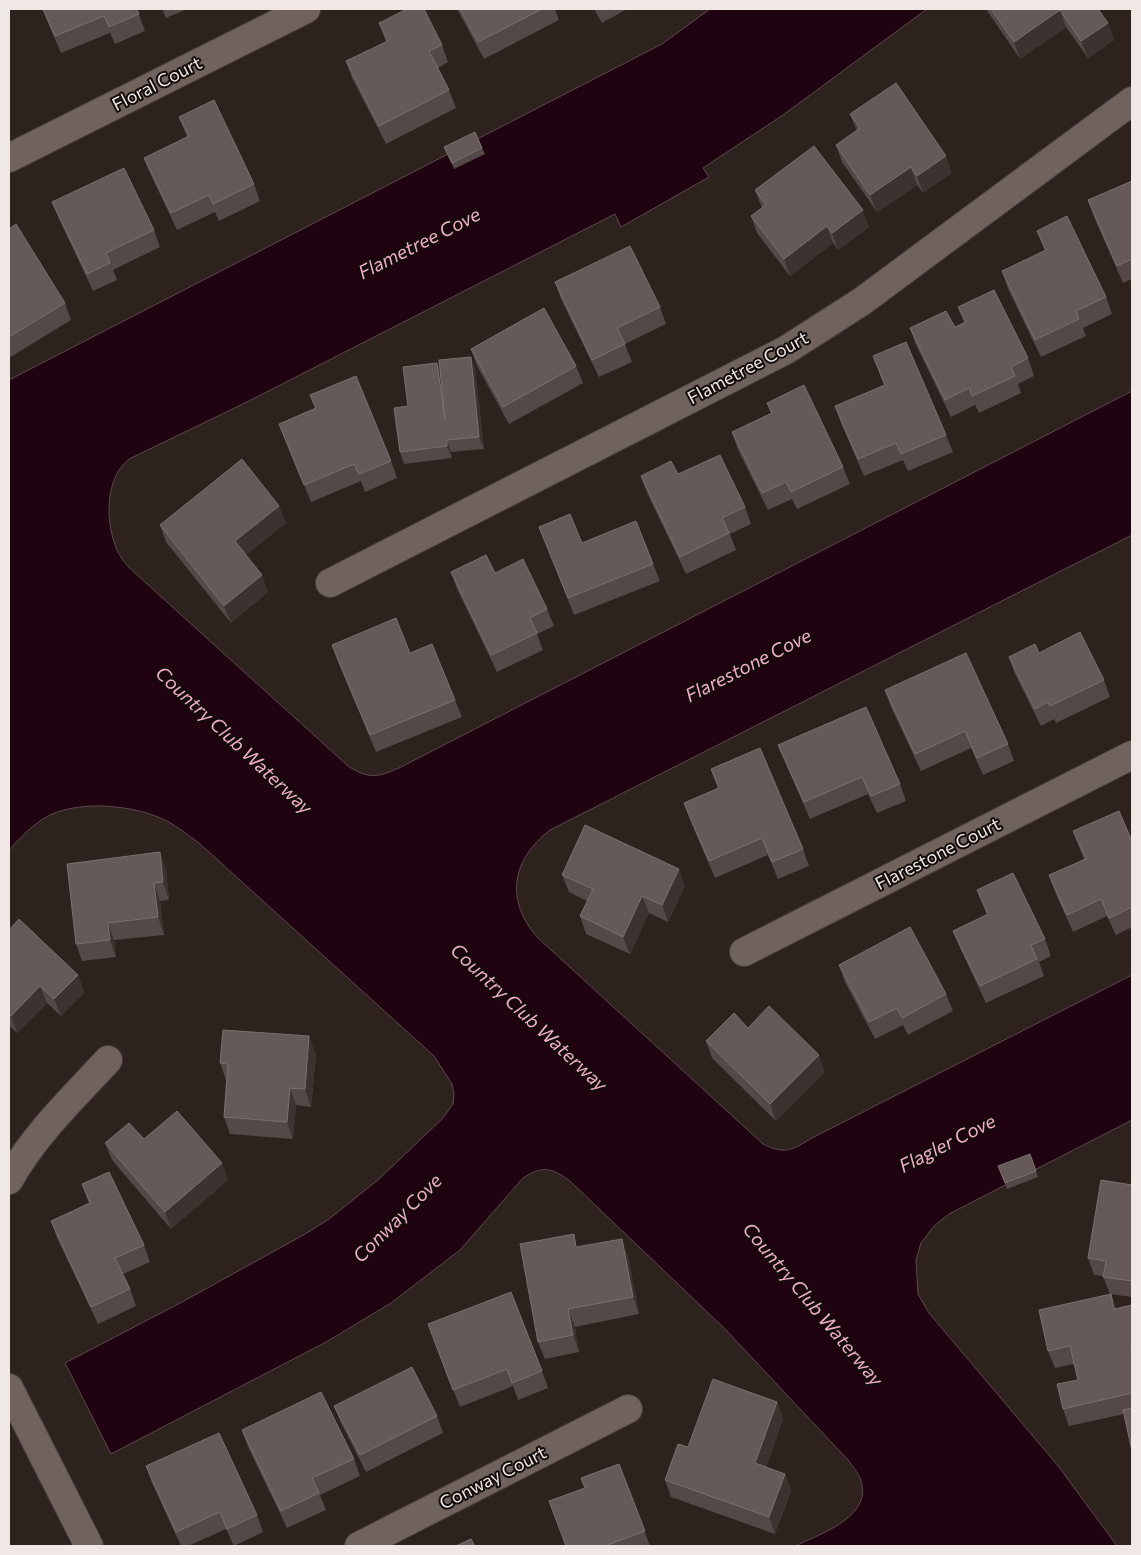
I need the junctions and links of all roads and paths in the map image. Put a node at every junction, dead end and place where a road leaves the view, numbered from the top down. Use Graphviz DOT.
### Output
graph roads {
  1 [pos="306,9"];
  2 [pos="1132,101"];
  3 [pos="9,158"];
  4 [pos="330,583"];
  5 [pos="1132,755"];
  6 [pos="744,952"];
  7 [pos="108,1060"];
  8 [pos="9,1180"];
  9 [pos="9,1388"];
  10 [pos="628,1409"];
  11 [pos="89,1546"];
  12 [pos="359,1546"];
  1 -- 3 [label="street, Floral Court"];
  2 -- 4 [label="street, Flametree Court"];
  5 -- 6 [label="street, Flarestone Court"];
  7 -- 8 [label="street"];
  9 -- 11 [label="street"];
  10 -- 12 [label="street, Conway Court"];
}
